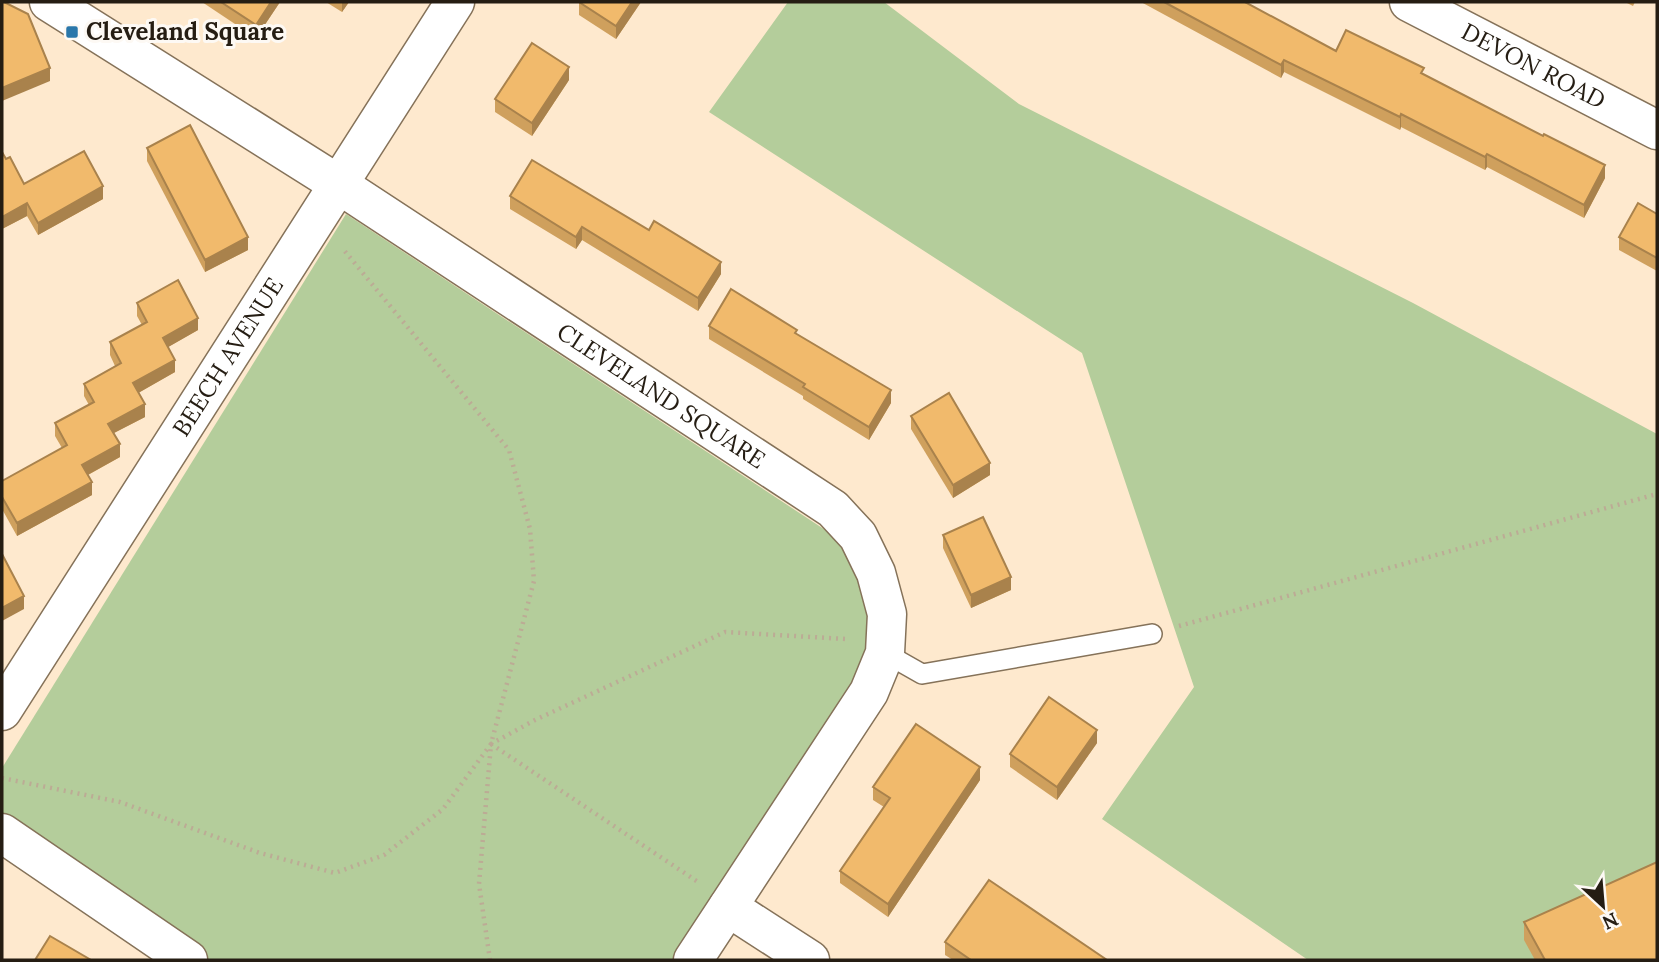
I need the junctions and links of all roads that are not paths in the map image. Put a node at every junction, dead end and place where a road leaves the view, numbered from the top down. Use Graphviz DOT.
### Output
graph roads {
  1 [pos="49,2"];
  2 [pos="455,2"];
  3 [pos="1409,2"];
  4 [pos="1657,130"];
  5 [pos="338,184"];
  6 [pos="1152,634"];
  7 [pos="885,653"];
  8 [pos="2,711"];
  9 [pos="2,833"];
  10 [pos="728,907"];
  11 [pos="188,960"];
  12 [pos="693,960"];
  13 [pos="810,960"];
  1 -- 5 [label="street, CLEVELAND SQUARE"];
  2 -- 5 [label="street, BEECH AVENUE"];
  3 -- 4 [label="street, DEVON ROAD"];
  5 -- 7 [label="street, CLEVELAND SQUARE"];
  5 -- 8 [label="street, BEECH AVENUE"];
  6 -- 7 [label="lane"];
  7 -- 10 [label="street, CLEVELAND SQUARE"];
  9 -- 11 [label="street"];
  10 -- 12 [label="street, CLEVELAND SQUARE"];
  10 -- 13 [label="street"];
}
